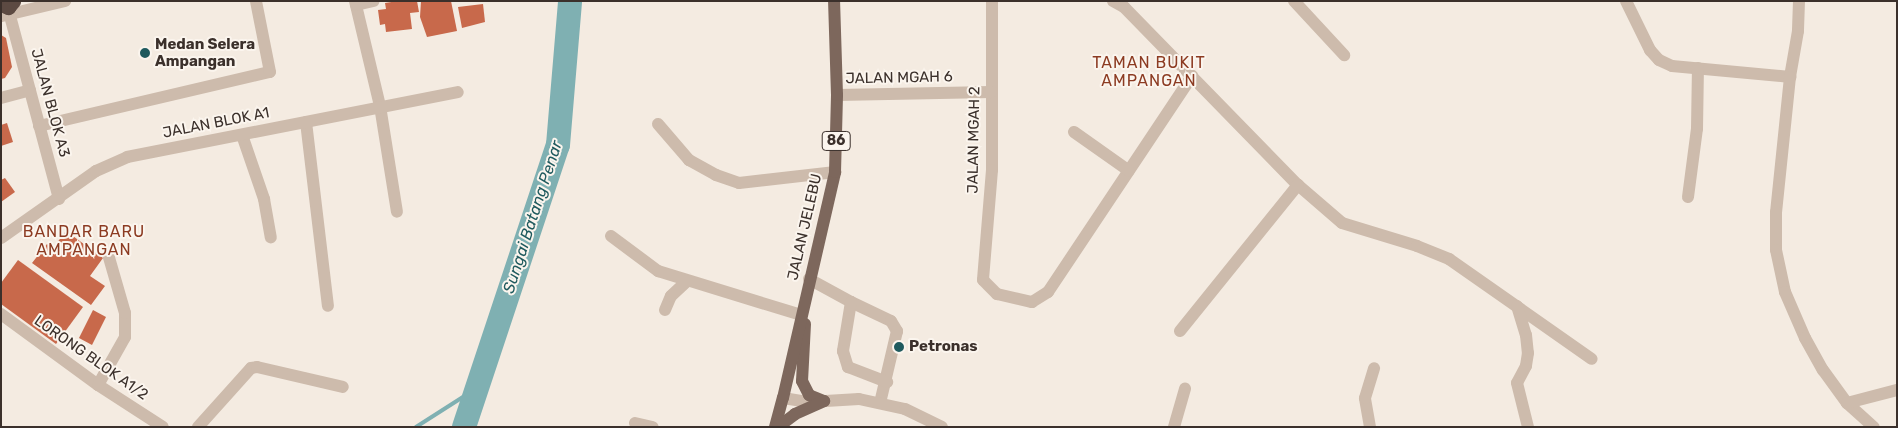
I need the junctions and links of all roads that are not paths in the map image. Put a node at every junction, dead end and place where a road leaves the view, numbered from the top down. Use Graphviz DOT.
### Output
graph roads {
  1 [pos="65,1"];
  2 [pos="256,1"];
  3 [pos="374,1"];
  4 [pos="834,1"];
  5 [pos="992,1"];
  6 [pos="1113,1"];
  7 [pos="1294,1"];
  8 [pos="1626,1"];
  9 [pos="1799,1"];
  10 [pos="355,3"];
  11 [pos="6,7"];
  12 [pos="1344,55"];
  13 [pos="1698,68"];
  14 [pos="1192,76"];
  15 [pos="1790,77"];
  16 [pos="30,90"];
  17 [pos="458,92"];
  18 [pos="992,92"];
  19 [pos="836,95"];
  20 [pos="1,98"];
  21 [pos="380,106"];
  22 [pos="306,122"];
  23 [pos="658,124"];
  24 [pos="40,126"];
  25 [pos="1074,132"];
  26 [pos="242,135"];
  27 [pos="1129,171"];
  28 [pos="835,172"];
  29 [pos="1298,185"];
  30 [pos="1688,197"];
  31 [pos="59,199"];
  32 [pos="397,212"];
  33 [pos="611,236"];
  34 [pos="271,237"];
  35 [pos="1,238"];
  36 [pos="108,254"];
  37 [pos="809,279"];
  38 [pos="687,281"];
  39 [pos="806,294"];
  40 [pos="851,302"];
  41 [pos="328,306"];
  42 [pos="1517,306"];
  43 [pos="665,310"];
  44 [pos="1,314"];
  45 [pos="801,315"];
  46 [pos="1180,331"];
  47 [pos="1592,359"];
  48 [pos="1374,368"];
  49 [pos="887,382"];
  50 [pos="98,385"];
  51 [pos="343,387"];
  52 [pos="1185,389"];
  53 [pos="1897,390"];
  54 [pos="783,398"];
  55 [pos="824,401"];
  56 [pos="880,403"];
  57 [pos="1848,403"];
  58 [pos="635,423"];
  59 [pos="163,427"];
  60 [pos="198,427"];
  61 [pos="653,427"];
  62 [pos="776,427"];
  63 [pos="942,427"];
  64 [pos="1174,427"];
  65 [pos="1370,427"];
  66 [pos="1528,427"];
  67 [pos="1874,427"];
  1 -- 11 [label="street"];
  2 -- 24 [label="street"];
  3 -- 10 [label="street"];
  4 -- 19 [label="main road, JALAN JELEBU / 86"];
  5 -- 18 [label="street, JALAN MGAH 2"];
  6 -- 14 [label="street"];
  7 -- 12 [label="street"];
  8 -- 13 [label="street"];
  9 -- 15 [label="street"];
  10 -- 21 [label="street"];
  11 -- 16 [label="street, JALAN BLOK A3"];
  13 -- 15 [label="street"];
  13 -- 30 [label="street"];
  14 -- 27 [label="street"];
  14 -- 29 [label="street"];
  15 -- 57 [label="street"];
  16 -- 20 [label="street"];
  16 -- 24 [label="street, JALAN BLOK A3"];
  17 -- 21 [label="street, JALAN BLOK A1"];
  18 -- 19 [label="street, JALAN MGAH 6"];
  18 -- 27 [label="street, JALAN MGAH 2"];
  19 -- 28 [label="main road, JALAN JELEBU / 86"];
  21 -- 22 [label="street, JALAN BLOK A1"];
  21 -- 32 [label="street"];
  22 -- 26 [label="street, JALAN BLOK A1"];
  22 -- 41 [label="street"];
  23 -- 28 [label="street"];
  24 -- 31 [label="street, JALAN BLOK A3"];
  25 -- 27 [label="street"];
  26 -- 31 [label="street, JALAN BLOK A1"];
  26 -- 34 [label="street"];
  28 -- 37 [label="main road, JALAN JELEBU / 86"];
  29 -- 42 [label="street"];
  29 -- 46 [label="street"];
  31 -- 35 [label="street, JALAN BLOK A1"];
  33 -- 38 [label="street"];
  36 -- 50 [label="street"];
  37 -- 39 [label="main road, JALAN JELEBU / 86"];
  37 -- 40 [label="street"];
  38 -- 43 [label="street"];
  38 -- 45 [label="street"];
  39 -- 45 [label="main road, JALAN JELEBU / 86"];
  39 -- 55 [label="main road"];
  40 -- 49 [label="street"];
  40 -- 49 [label="street"];
  42 -- 47 [label="street"];
  42 -- 66 [label="street"];
  44 -- 50 [label="street, LORONG BLOK A1/2"];
  45 -- 54 [label="main road, JALAN JELEBU / 86"];
  48 -- 65 [label="street"];
  49 -- 56 [label="street"];
  50 -- 59 [label="street, LORONG BLOK A1/2"];
  51 -- 60 [label="street"];
  52 -- 64 [label="street"];
  53 -- 57 [label="street"];
  54 -- 55 [label="street"];
  54 -- 62 [label="main road, JALAN JELEBU / 86"];
  55 -- 56 [label="street"];
  55 -- 62 [label="main road"];
  56 -- 63 [label="street"];
  57 -- 67 [label="street"];
  58 -- 61 [label="street"];
}
